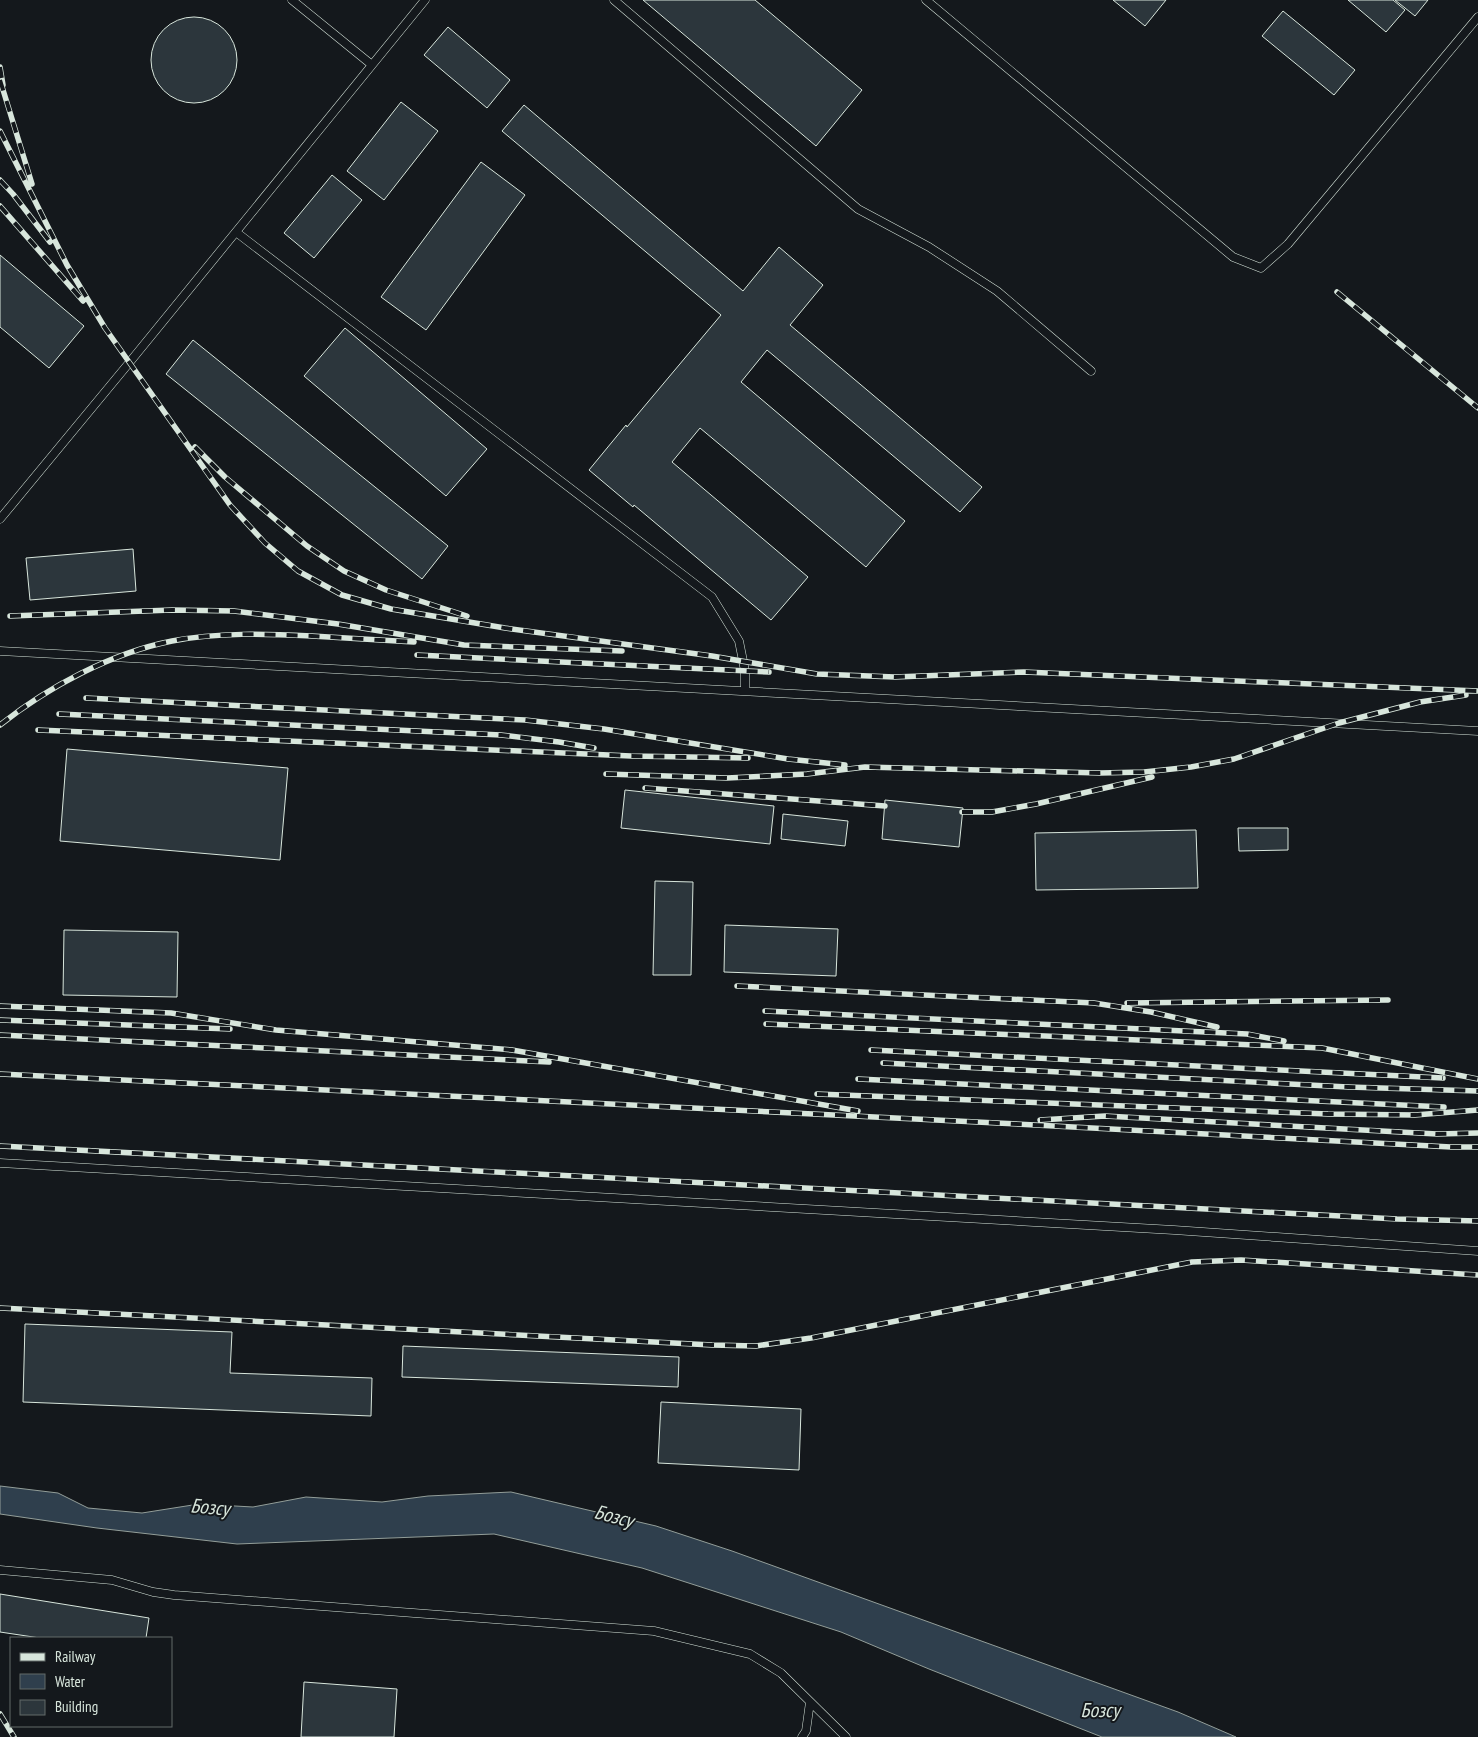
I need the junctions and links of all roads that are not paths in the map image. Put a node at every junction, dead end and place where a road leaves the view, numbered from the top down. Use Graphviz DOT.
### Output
graph roads {
  1 [pos="292,0"];
  2 [pos="425,0"];
  3 [pos="614,0"];
  4 [pos="926,0"];
  5 [pos="1478,17"];
  6 [pos="372,65"];
  7 [pos="236,232"];
  8 [pos="1091,371"];
  9 [pos="0,519"];
  10 [pos="0,651"];
  11 [pos="745,691"];
  12 [pos="1478,731"];
  13 [pos="0,1163"];
  14 [pos="1478,1252"];
  15 [pos="0,1570"];
  16 [pos="810,1702"];
  17 [pos="802,1737"];
  18 [pos="846,1737"];
  1 -- 6 [label="lane"];
  2 -- 6 [label="lane"];
  3 -- 8 [label="lane"];
  4 -- 5 [label="lane"];
  6 -- 7 [label="lane"];
  7 -- 9 [label="lane"];
  7 -- 11 [label="lane"];
  10 -- 11 [label="lane"];
  11 -- 12 [label="lane"];
  13 -- 14 [label="lane"];
  15 -- 16 [label="lane"];
  16 -- 17 [label="lane"];
  16 -- 18 [label="lane"];
}
